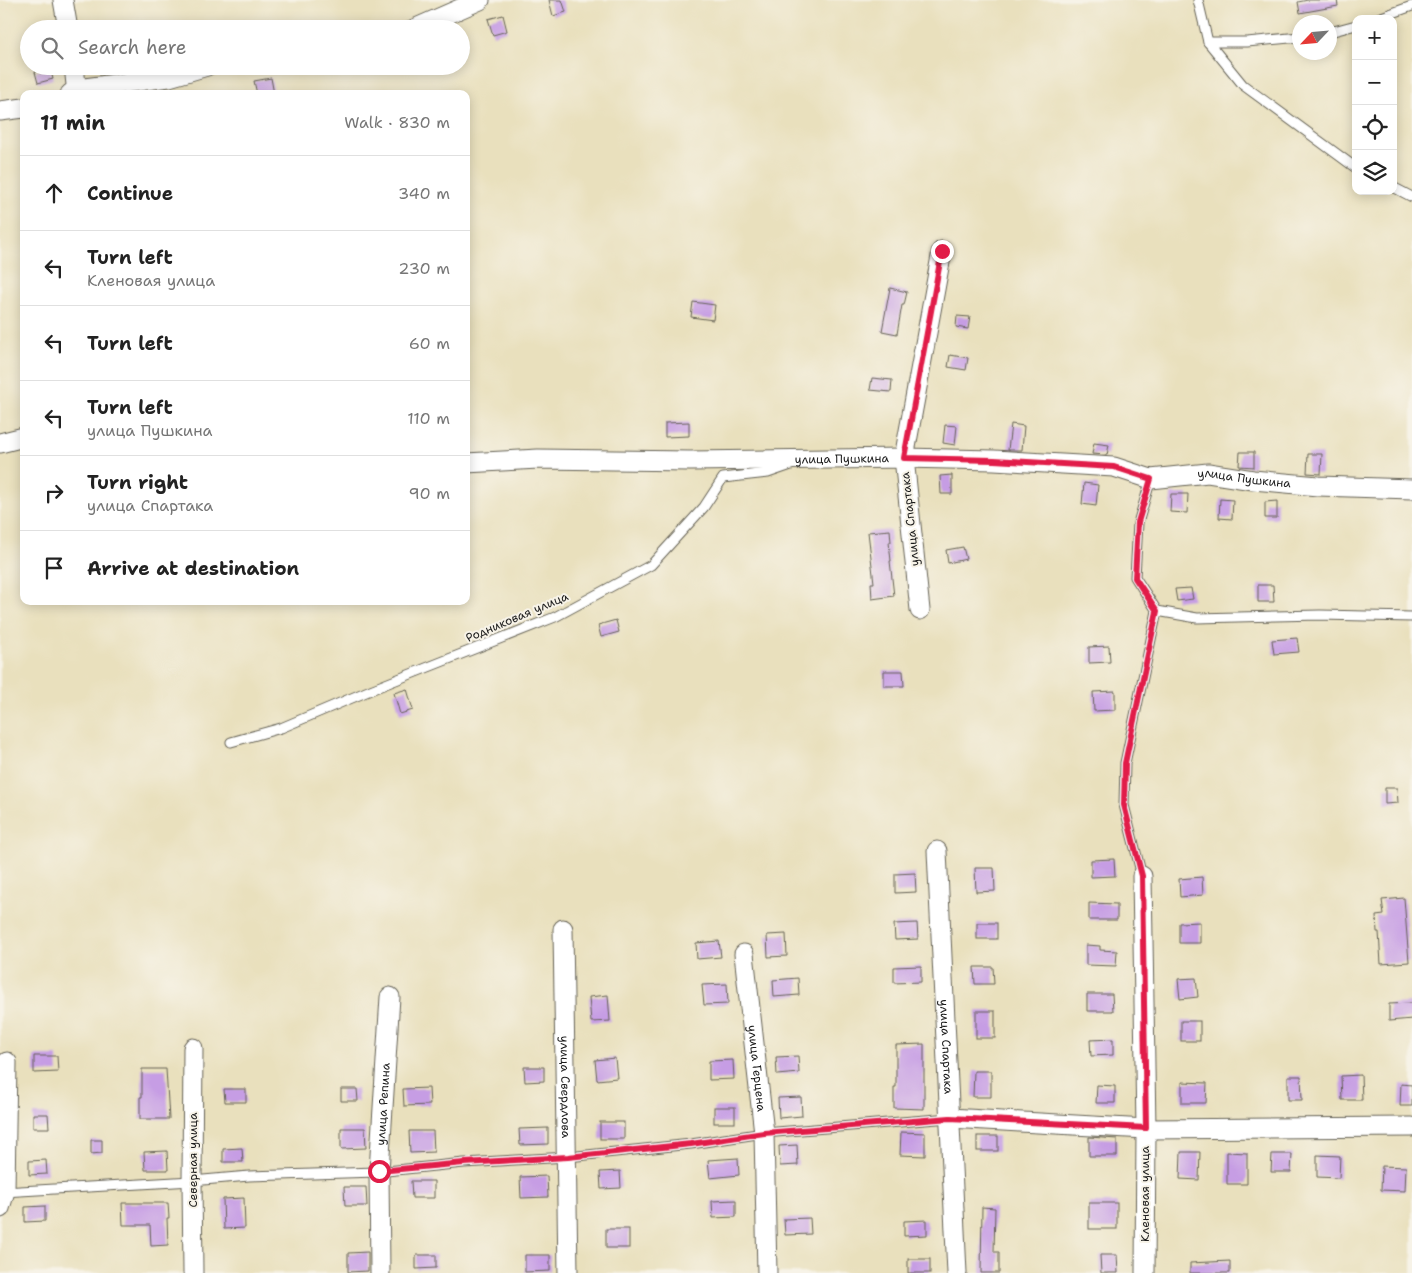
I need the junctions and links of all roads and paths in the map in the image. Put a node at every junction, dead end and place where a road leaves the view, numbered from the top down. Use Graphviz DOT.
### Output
graph roads {
  1 [pos="63,0"];
  2 [pos="479,0"];
  3 [pos="1198,0"];
  4 [pos="1412,6"];
  5 [pos="1387,15"];
  6 [pos="66,20"];
  7 [pos="434,20"];
  8 [pos="1352,27"];
  9 [pos="1337,30"];
  10 [pos="1292,38"];
  11 [pos="1208,42"];
  12 [pos="74,75"];
  13 [pos="176,75"];
  14 [pos="74,90"];
  15 [pos="87,90"];
  16 [pos="20,108"];
  17 [pos="0,111"];
  18 [pos="1352,165"];
  19 [pos="1397,189"];
  20 [pos="1412,197"];
  21 [pos="942,251"];
  22 [pos="20,438"];
  23 [pos="0,443"];
  24 [pos="904,458"];
  25 [pos="805,460"];
  26 [pos="470,464"];
  27 [pos="1151,479"];
  28 [pos="1412,489"];
  29 [pos="920,610"];
  30 [pos="1157,611"];
  31 [pos="1412,617"];
  32 [pos="231,742"];
  33 [pos="937,851"];
  34 [pos="1142,876"];
  35 [pos="563,929"];
  36 [pos="744,954"];
  37 [pos="390,996"];
  38 [pos="194,1048"];
  39 [pos="7,1062"];
  40 [pos="950,1118"];
  41 [pos="1412,1127"];
  42 [pos="1146,1128"];
  43 [pos="764,1133"];
  44 [pos="568,1157"];
  45 [pos="379,1171"];
  46 [pos="192,1181"];
  47 [pos="2,1197"];
  48 [pos="194,1273"];
  49 [pos="380,1273"];
  50 [pos="568,1273"];
  51 [pos="767,1273"];
  52 [pos="957,1273"];
  53 [pos="1145,1273"];
  1 -- 6 [label="street"];
  2 -- 7 [label="street"];
  3 -- 11 [label="lane"];
  4 -- 5 [label="lane"];
  8 -- 9 [label="lane"];
  10 -- 11 [label="lane"];
  11 -- 18 [label="lane"];
  12 -- 14 [label="street"];
  13 -- 15 [label="street"];
  16 -- 17 [label="street"];
  19 -- 20 [label="lane"];
  21 -- 24 [label="street, улица Спартака"];
  22 -- 23 [label="street"];
  24 -- 25 [label="street, улица Пушкина"];
  24 -- 27 [label="street, улица Пушкина"];
  24 -- 29 [label="street, улица Спартака"];
  25 -- 26 [label="street, улица Пушкина"];
  25 -- 32 [label="lane, Родниковая улица"];
  27 -- 28 [label="street, улица Пушкина"];
  27 -- 30 [label="lane"];
  30 -- 31 [label="lane"];
  30 -- 34 [label="lane, Кленовая улица"];
  33 -- 40 [label="street, улица Спартака"];
  34 -- 42 [label="street, Кленовая улица"];
  35 -- 44 [label="street, улица Свердлова"];
  36 -- 43 [label="street, улица Герцена"];
  37 -- 45 [label="street, улица Репина"];
  38 -- 46 [label="street, Северная улица"];
  39 -- 47 [label="street"];
  40 -- 42 [label="street"];
  40 -- 43 [label="lane"];
  40 -- 52 [label="street, улица Спартака"];
  41 -- 42 [label="street"];
  42 -- 53 [label="street, Кленовая улица"];
  43 -- 44 [label="lane"];
  43 -- 51 [label="street, улица Герцена"];
  44 -- 45 [label="lane"];
  44 -- 50 [label="street, улица Свердлова"];
  45 -- 46 [label="lane"];
  45 -- 49 [label="street, улица Репина"];
  46 -- 47 [label="lane"];
  46 -- 48 [label="street, Северная улица"];
}
